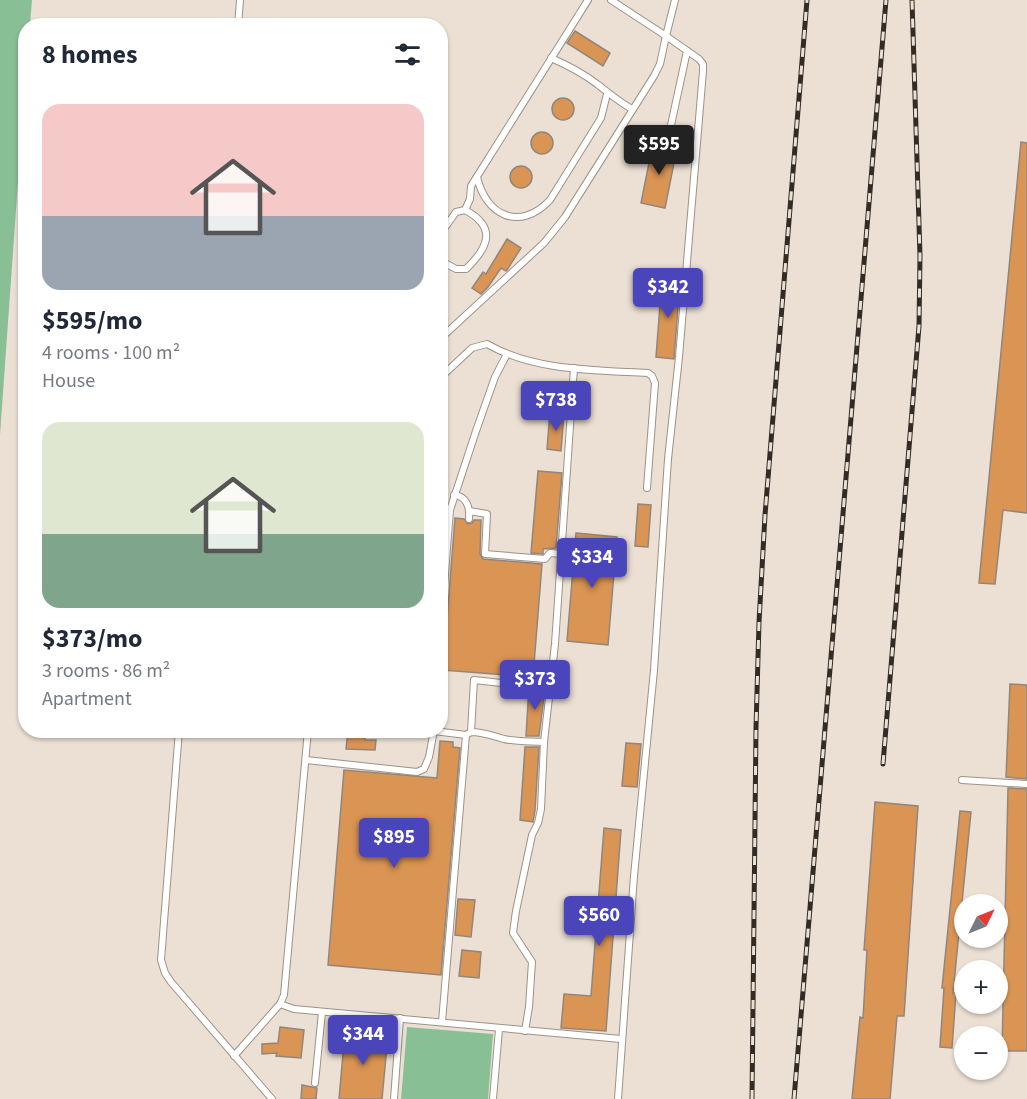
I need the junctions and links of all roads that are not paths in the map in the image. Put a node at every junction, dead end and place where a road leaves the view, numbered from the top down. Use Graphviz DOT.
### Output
graph roads {
  1 [pos="240,0"];
  2 [pos="588,0"];
  3 [pos="611,0"];
  4 [pos="675,0"];
  5 [pos="239,18"];
  6 [pos="666,36"];
  7 [pos="687,51"];
  8 [pos="551,58"];
  9 [pos="608,94"];
  10 [pos="632,109"];
  11 [pos="668,139"];
  12 [pos="477,177"];
  13 [pos="465,210"];
  14 [pos="448,223"];
  15 [pos="448,265"];
  16 [pos="448,332"];
  17 [pos="507,354"];
  18 [pos="574,368"];
  19 [pos="448,370"];
  20 [pos="647,488"];
  21 [pos="454,495"];
  22 [pos="469,511"];
  23 [pos="469,519"];
  24 [pos="448,536"];
  25 [pos="562,554"];
  26 [pos="518,685"];
  27 [pos="448,732"];
  28 [pos="468,733"];
  29 [pos="178,738"];
  30 [pos="307,738"];
  31 [pos="433,738"];
  32 [pos="544,742"];
  33 [pos="306,760"];
  34 [pos="962,780"];
  35 [pos="1027,784"];
  36 [pos="280,1004"];
  37 [pos="322,1012"];
  38 [pos="400,1018"];
  39 [pos="442,1022"];
  40 [pos="499,1029"];
  41 [pos="525,1031"];
  42 [pos="621,1039"];
  43 [pos="234,1056"];
  44 [pos="315,1083"];
  45 [pos="272,1099"];
  46 [pos="394,1099"];
  47 [pos="493,1099"];
  48 [pos="618,1099"];
  1 -- 5 [label="lane"];
  2 -- 8 [label="lane"];
  3 -- 6 [label="lane"];
  4 -- 6 [label="lane"];
  6 -- 7 [label="lane"];
  6 -- 10 [label="lane"];
  7 -- 11 [label="lane"];
  7 -- 42 [label="lane"];
  8 -- 9 [label="lane"];
  8 -- 12 [label="lane"];
  9 -- 10 [label="lane"];
  9 -- 12 [label="lane"];
  10 -- 16 [label="lane"];
  12 -- 13 [label="lane"];
  13 -- 14 [label="lane"];
  13 -- 15 [label="lane"];
  17 -- 18 [label="lane"];
  17 -- 19 [label="lane"];
  17 -- 21 [label="lane"];
  18 -- 20 [label="lane"];
  18 -- 25 [label="lane"];
  21 -- 22 [label="lane"];
  21 -- 24 [label="lane"];
  22 -- 23 [label="lane"];
  22 -- 25 [label="lane"];
  25 -- 32 [label="lane"];
  26 -- 28 [label="lane"];
  27 -- 28 [label="lane"];
  28 -- 32 [label="lane"];
  28 -- 39 [label="lane"];
  29 -- 43 [label="lane"];
  30 -- 33 [label="lane"];
  31 -- 33 [label="lane"];
  32 -- 41 [label="lane"];
  33 -- 36 [label="lane"];
  34 -- 35 [label="lane"];
  36 -- 37 [label="lane"];
  36 -- 43 [label="lane"];
  37 -- 38 [label="lane"];
  37 -- 44 [label="lane"];
  38 -- 39 [label="lane"];
  38 -- 46 [label="lane"];
  39 -- 40 [label="lane"];
  40 -- 41 [label="lane"];
  40 -- 47 [label="lane"];
  41 -- 42 [label="lane"];
  42 -- 48 [label="lane"];
  43 -- 45 [label="lane"];
}
